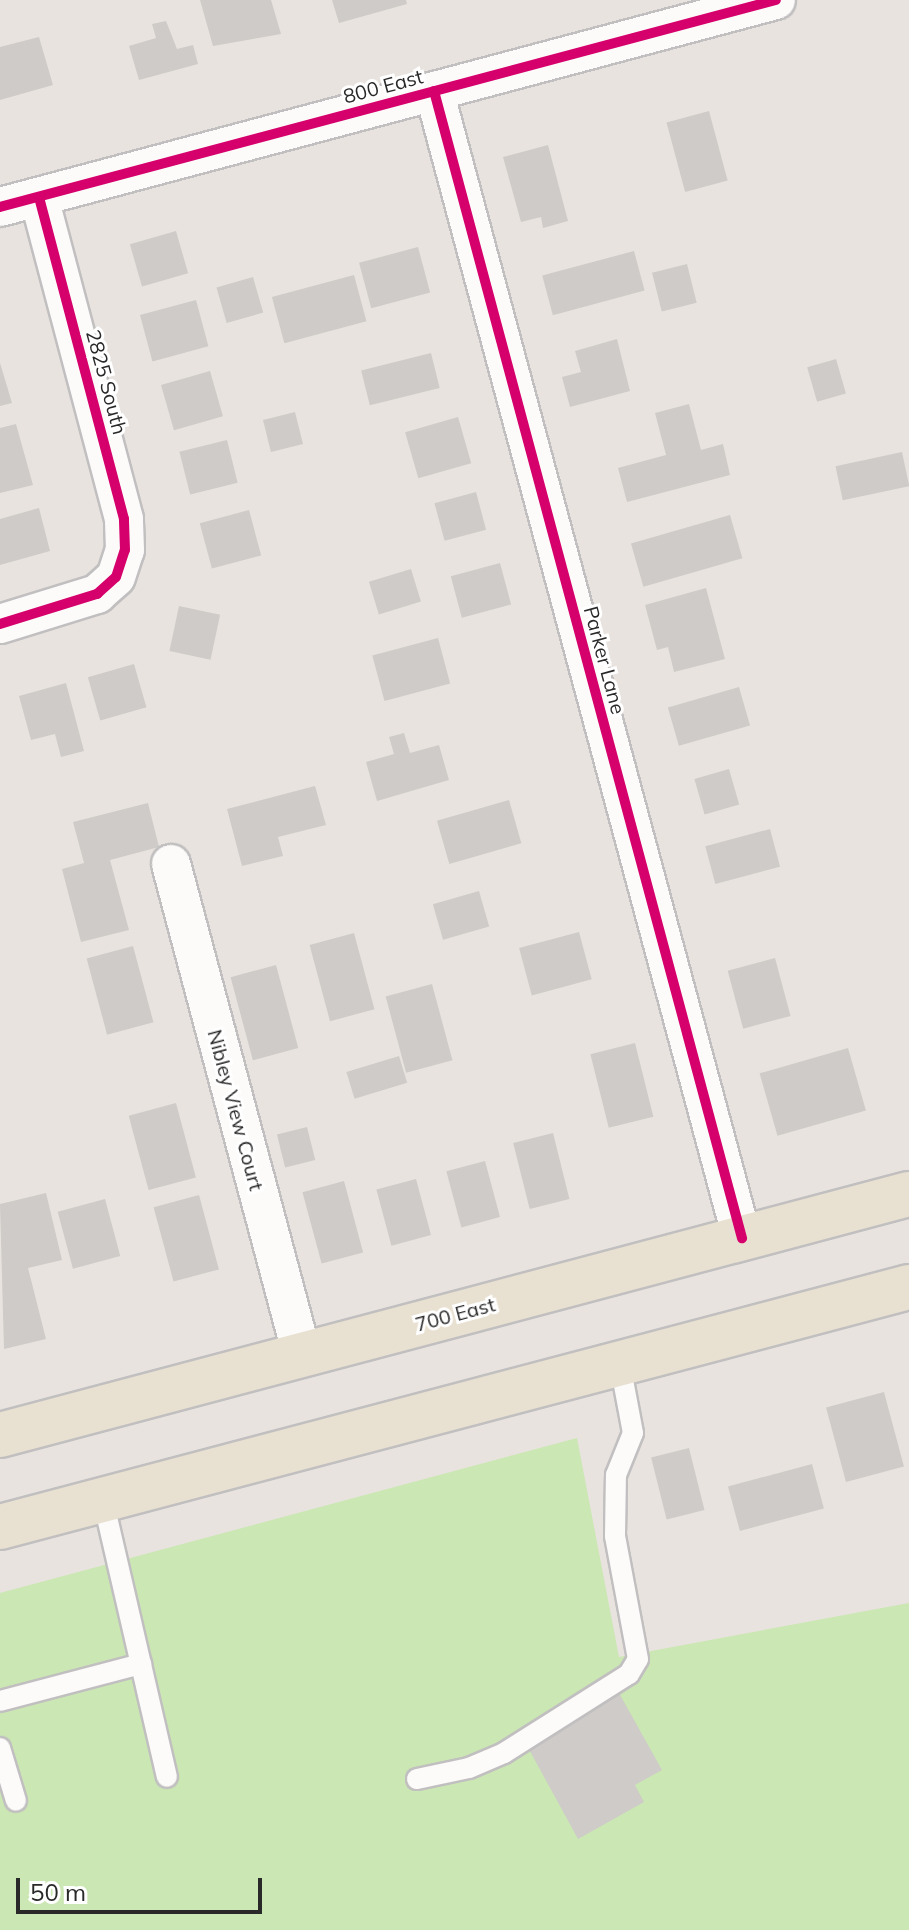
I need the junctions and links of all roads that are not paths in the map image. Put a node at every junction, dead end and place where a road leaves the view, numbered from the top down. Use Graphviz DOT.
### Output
graph roads {
  1 [pos="776,0"];
  2 [pos="709,8"];
  3 [pos="434,91"];
  4 [pos="39,197"];
  5 [pos="0,207"];
  6 [pos="0,624"];
  7 [pos="171,864"];
  8 [pos="909,1194"];
  9 [pos="742,1238"];
  10 [pos="909,1287"];
  11 [pos="302,1355"];
  12 [pos="620,1364"];
  13 [pos="0,1435"];
  14 [pos="103,1500"];
  15 [pos="0,1527"];
  16 [pos="141,1664"];
  17 [pos="0,1701"];
  18 [pos="0,1748"];
  19 [pos="167,1777"];
  20 [pos="417,1779"];
  21 [pos="16,1801"];
  1 -- 2 [label="street, 800 East"];
  2 -- 3 [label="street, 800 East"];
  3 -- 4 [label="street, 800 East"];
  3 -- 9 [label="street, Parker Lane"];
  4 -- 5 [label="street, 800 East"];
  4 -- 6 [label="street, 2825 South"];
  7 -- 11 [label="street, Nibley View Court"];
  8 -- 9 [label="main road, 700 East"];
  9 -- 11 [label="main road, 700 East"];
  10 -- 12 [label="main road"];
  11 -- 13 [label="main road, 700 East"];
  12 -- 14 [label="main road"];
  12 -- 20 [label="lane"];
  14 -- 15 [label="main road"];
  14 -- 16 [label="lane"];
  16 -- 17 [label="lane"];
  16 -- 19 [label="lane"];
  18 -- 21 [label="lane"];
}
